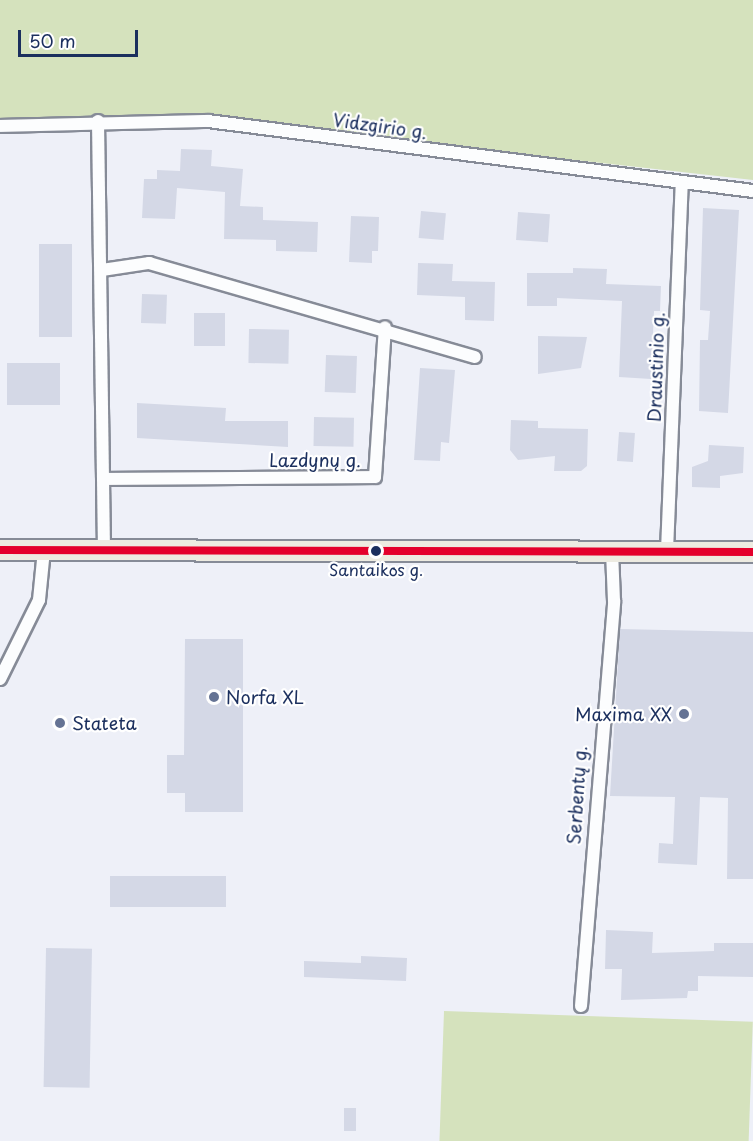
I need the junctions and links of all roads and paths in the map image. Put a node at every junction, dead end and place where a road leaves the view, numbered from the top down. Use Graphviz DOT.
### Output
graph roads {
  1 [pos="98,121"];
  2 [pos="0,126"];
  3 [pos="681,184"];
  4 [pos="753,191"];
  5 [pos="102,270"];
  6 [pos="385,327"];
  7 [pos="475,357"];
  8 [pos="105,479"];
  9 [pos="0,550"];
  10 [pos="44,550"];
  11 [pos="104,550"];
  12 [pos="612,551"];
  13 [pos="667,551"];
  14 [pos="753,552"];
  15 [pos="0,679"];
  16 [pos="580,1006"];
  1 -- 2 [label="street, Vidzgirio g."];
  1 -- 3 [label="street, Vidzgirio g."];
  1 -- 5 [label="street"];
  3 -- 4 [label="street, Vidzgirio g."];
  3 -- 13 [label="street, Draustinio g."];
  5 -- 6 [label="street"];
  5 -- 8 [label="street"];
  6 -- 7 [label="street"];
  6 -- 8 [label="street, Lazdynų g."];
  8 -- 11 [label="street"];
  9 -- 10 [label="main road"];
  10 -- 11 [label="main road"];
  10 -- 15 [label="street"];
  11 -- 12 [label="main road"];
  12 -- 13 [label="main road"];
  12 -- 16 [label="street, Serbentų g."];
  13 -- 14 [label="main road"];
}
